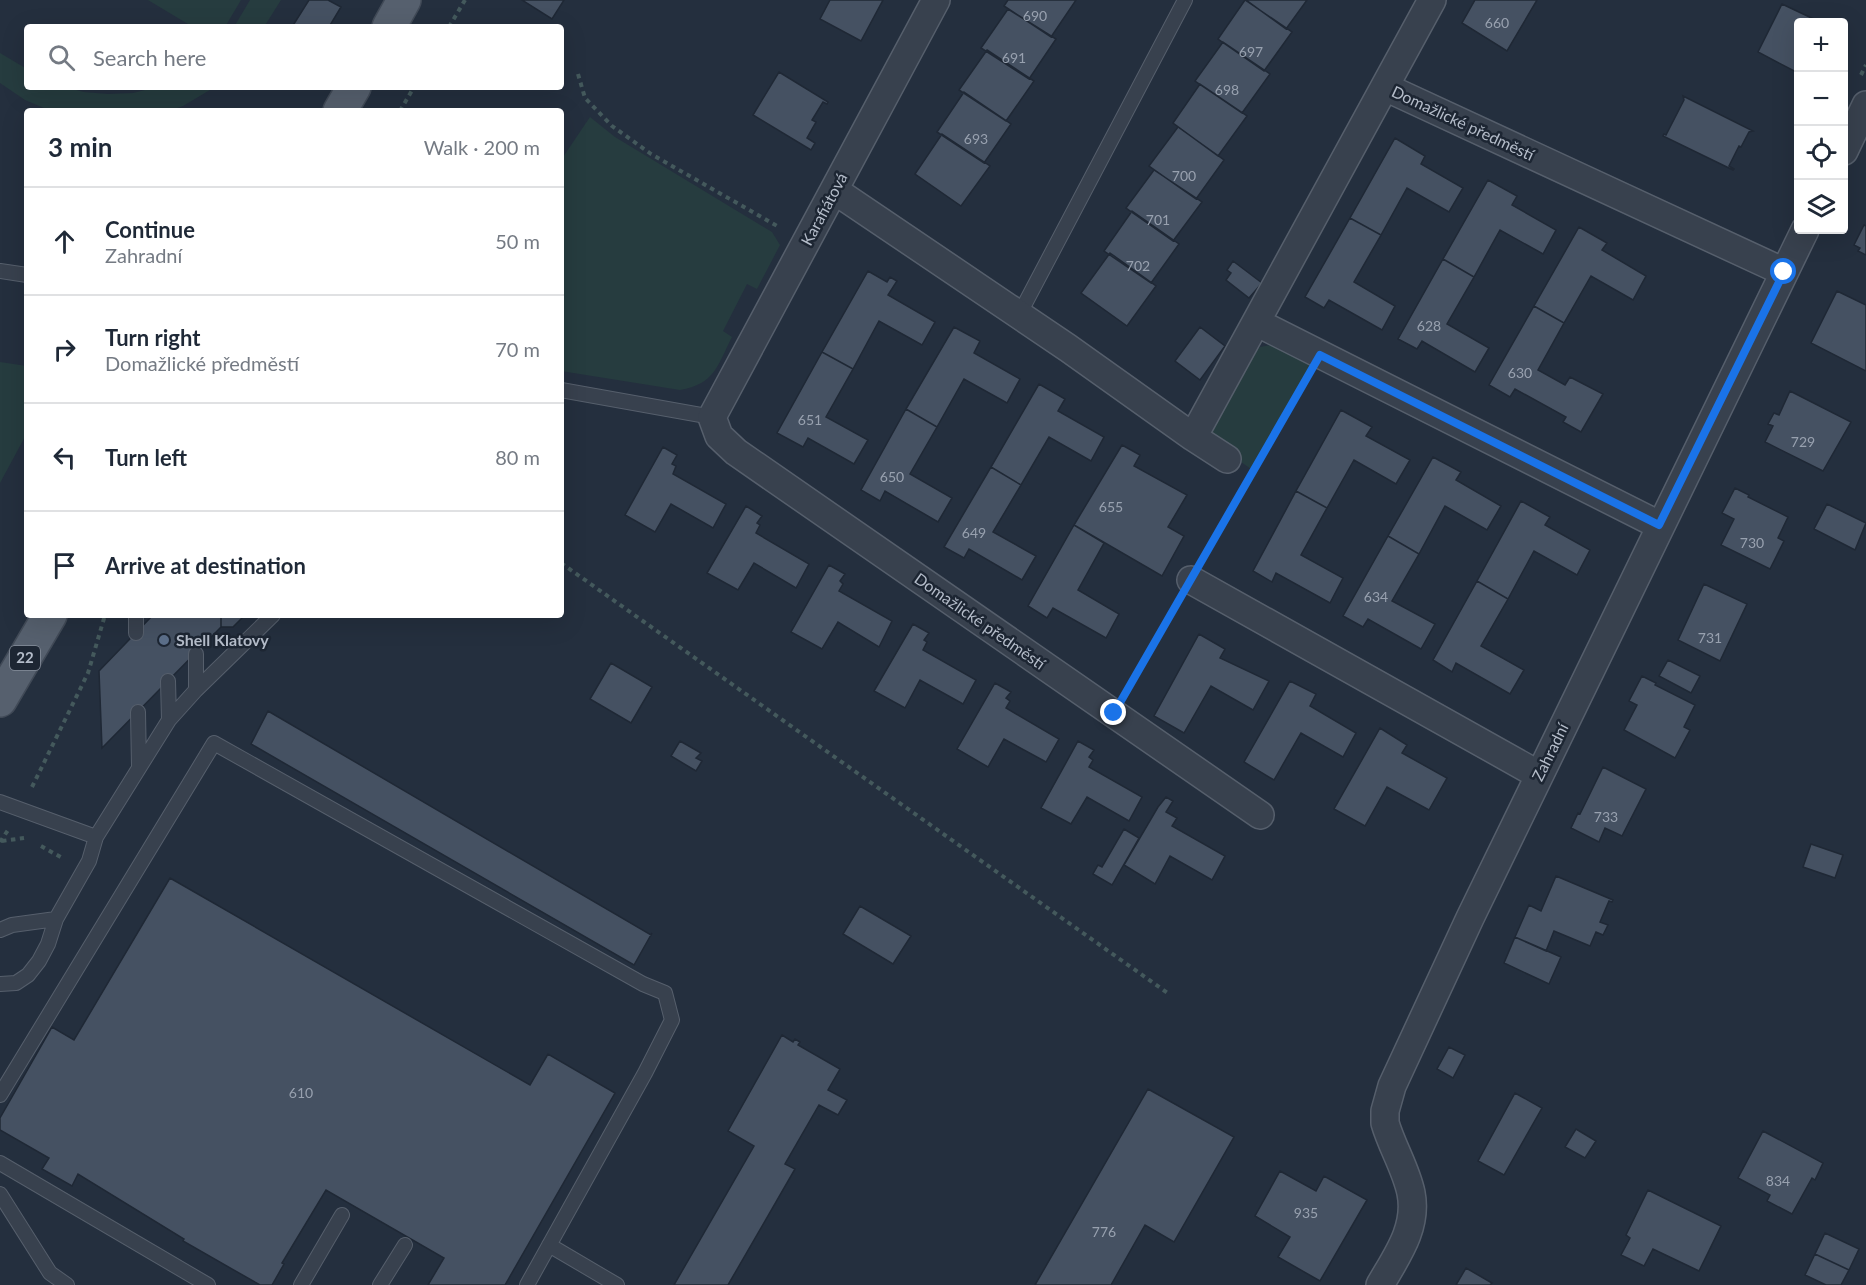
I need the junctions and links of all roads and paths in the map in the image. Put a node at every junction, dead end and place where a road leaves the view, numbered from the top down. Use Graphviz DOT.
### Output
graph roads {
  1 [pos="404,0"];
  2 [pos="465,0"];
  3 [pos="936,0"];
  4 [pos="1185,0"];
  5 [pos="1432,0"];
  6 [pos="391,24"];
  7 [pos="451,24"];
  8 [pos="578,74"];
  9 [pos="1385,87"];
  10 [pos="352,90"];
  11 [pos="412,90"];
  12 [pos="1866,105"];
  13 [pos="342,108"];
  14 [pos="402,108"];
  15 [pos="1848,143"];
  16 [pos="834,190"];
  17 [pos="1803,234"];
  18 [pos="806,242"];
  19 [pos="0,271"];
  20 [pos="1784,272"];
  21 [pos="24,275"];
  22 [pos="1019,315"];
  23 [pos="1256,322"];
  24 [pos="1320,355"];
  25 [pos="564,391"];
  26 [pos="712,417"];
  27 [pos="1192,437"];
  28 [pos="1227,459"];
  29 [pos="1257,464"];
  30 [pos="1246,483"];
  31 [pos="1659,525"];
  32 [pos="564,565"];
  33 [pos="1191,580"];
  34 [pos="48,618"];
  35 [pos="104,618"];
  36 [pos="136,618"];
  37 [pos="270,618"];
  38 [pos="136,633"];
  39 [pos="195,654"];
  40 [pos="168,681"];
  41 [pos="196,690"];
  42 [pos="0,700"];
  43 [pos="138,712"];
  44 [pos="1114,713"];
  45 [pos="169,720"];
  46 [pos="139,767"];
  47 [pos="1539,775"];
  48 [pos="0,802"];
  49 [pos="19,810"];
  50 [pos="1260,815"];
  51 [pos="96,837"];
  52 [pos="0,841"];
  53 [pos="84,870"];
  54 [pos="56,919"];
  55 [pos="0,930"];
  56 [pos="0,984"];
  57 [pos="1169,994"];
  58 [pos="0,1095"];
  59 [pos="0,1163"];
  60 [pos="0,1194"];
  61 [pos="342,1215"];
  62 [pos="405,1245"];
  63 [pos="549,1245"];
  64 [pos="46,1279"];
  65 [pos="67,1285"];
  66 [pos="208,1285"];
  67 [pos="301,1285"];
  68 [pos="380,1285"];
  69 [pos="527,1285"];
  70 [pos="616,1285"];
  71 [pos="1380,1285"];
  1 -- 6 [label="main road"];
  2 -- 7 [label="path"];
  3 -- 16 [label="street, Karafiátová"];
  4 -- 22 [label="lane"];
  5 -- 9 [label="street"];
  8 -- 18 [label="path"];
  9 -- 20 [label="street, Domažlické předměstí"];
  9 -- 23 [label="street, Domažlické předměstí"];
  10 -- 13 [label="main road"];
  11 -- 14 [label="path"];
  12 -- 15 [label="street"];
  16 -- 18 [label="street, Karafiátová"];
  16 -- 22 [label="street"];
  17 -- 20 [label="street, Zahradní"];
  18 -- 26 [label="street, Karafiátová"];
  19 -- 21 [label="lane"];
  20 -- 31 [label="street, Zahradní"];
  22 -- 27 [label="street"];
  23 -- 24 [label="street"];
  23 -- 27 [label="street, Domažlické předměstí"];
  24 -- 29 [label="path"];
  24 -- 31 [label="street"];
  25 -- 26 [label="lane"];
  26 -- 44 [label="street, Domažlické předměstí"];
  27 -- 28 [label="street"];
  30 -- 33 [label="path"];
  31 -- 47 [label="street, Zahradní"];
  32 -- 57 [label="path"];
  33 -- 44 [label="path"];
  33 -- 47 [label="street"];
  34 -- 42 [label="main road, 22"];
  35 -- 49 [label="path"];
  36 -- 38 [label="lane"];
  37 -- 41 [label="lane"];
  39 -- 41 [label="lane"];
  40 -- 45 [label="lane"];
  41 -- 45 [label="lane"];
  43 -- 46 [label="lane"];
  44 -- 50 [label="street, Domažlické předměstí"];
  45 -- 46 [label="lane"];
  46 -- 51 [label="lane"];
  47 -- 71 [label="street, Zahradní"];
  48 -- 49 [label="lane"];
  49 -- 51 [label="lane"];
  49 -- 52 [label="path"];
  51 -- 53 [label="lane"];
  52 -- 53 [label="path"];
  53 -- 54 [label="lane"];
  54 -- 55 [label="lane"];
  54 -- 56 [label="lane"];
  58 -- 63 [label="lane"];
  59 -- 66 [label="lane"];
  60 -- 64 [label="lane"];
  61 -- 67 [label="lane"];
  62 -- 68 [label="lane"];
  63 -- 69 [label="lane"];
  63 -- 70 [label="lane"];
  64 -- 65 [label="lane"];
}
